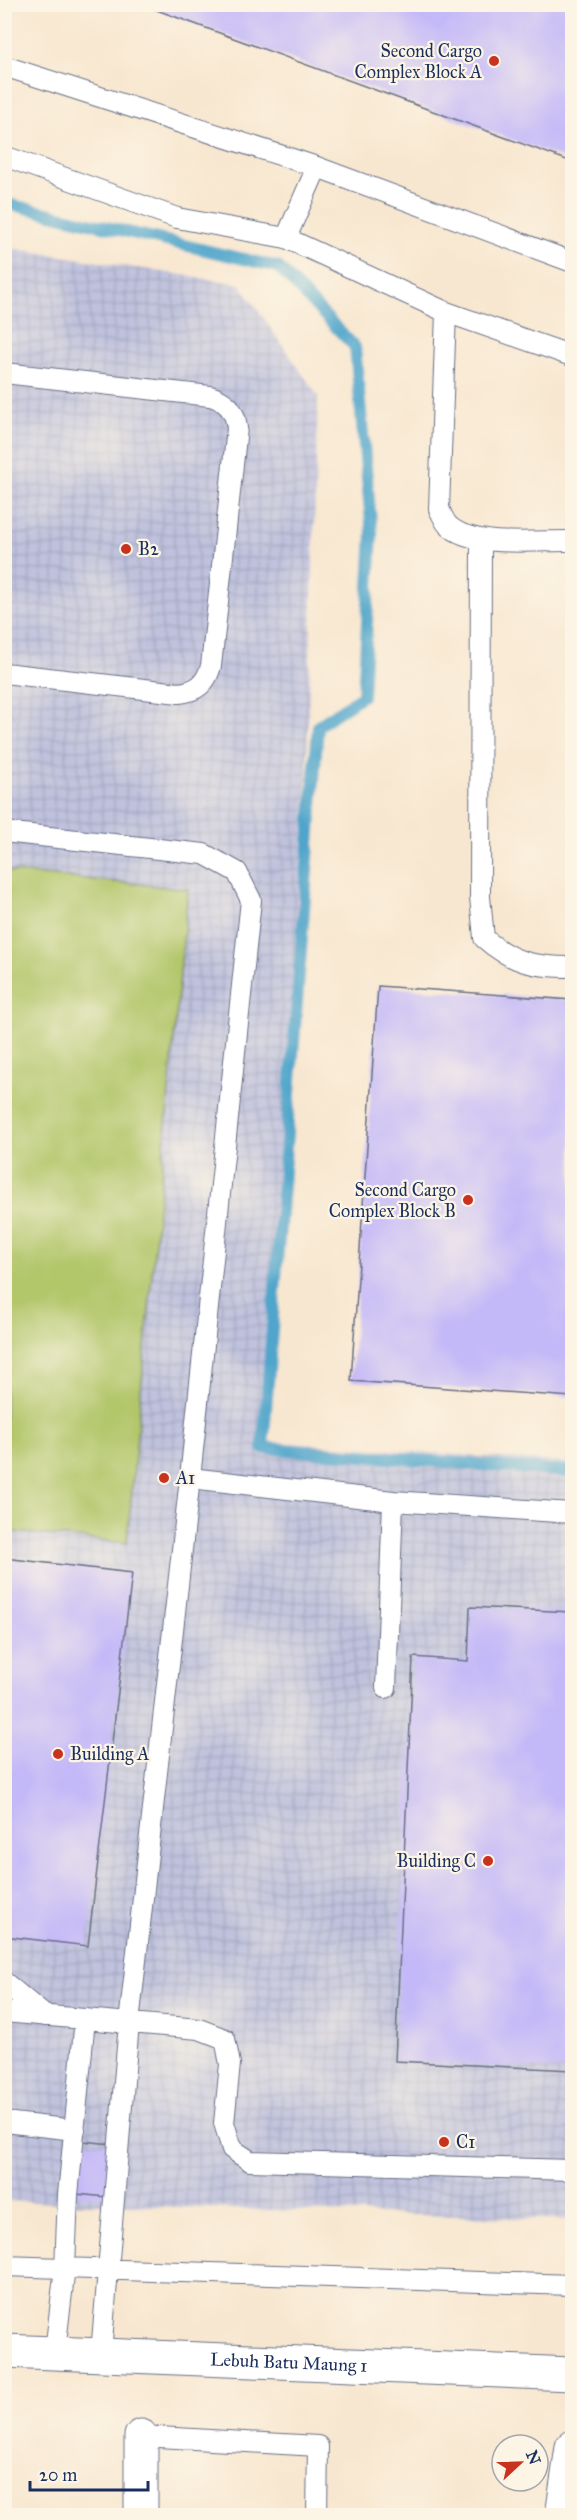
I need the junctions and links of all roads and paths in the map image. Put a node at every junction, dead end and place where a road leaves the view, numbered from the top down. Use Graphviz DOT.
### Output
graph roads {
  1 [pos="4,66"];
  2 [pos="4,156"];
  3 [pos="317,167"];
  4 [pos="286,238"];
  5 [pos="573,262"];
  6 [pos="446,312"];
  7 [pos="573,356"];
  8 [pos="4,373"];
  9 [pos="480,540"];
  10 [pos="573,541"];
  11 [pos="4,673"];
  12 [pos="4,832"];
  13 [pos="573,967"];
  14 [pos="190,1478"];
  15 [pos="393,1501"];
  16 [pos="573,1512"];
  17 [pos="386,1688"];
  18 [pos="4,1982"];
  19 [pos="4,2012"];
  20 [pos="45,2016"];
  21 [pos="85,2019"];
  22 [pos="129,2023"];
  23 [pos="4,2122"];
  24 [pos="75,2130"];
  25 [pos="573,2170"];
  26 [pos="4,2266"];
  27 [pos="65,2268"];
  28 [pos="107,2269"];
  29 [pos="573,2285"];
  30 [pos="4,2350"];
  31 [pos="55,2351"];
  32 [pos="101,2353"];
  33 [pos="573,2374"];
  34 [pos="141,2436"];
  35 [pos="573,2447"];
  36 [pos="141,2516"];
  37 [pos="317,2516"];
  38 [pos="562,2516"];
  1 -- 3 [label="lane"];
  2 -- 4 [label="lane"];
  3 -- 4 [label="lane"];
  3 -- 5 [label="lane"];
  4 -- 6 [label="lane"];
  6 -- 7 [label="lane"];
  6 -- 9 [label="lane"];
  8 -- 11 [label="lane"];
  9 -- 10 [label="lane"];
  9 -- 13 [label="lane"];
  12 -- 14 [label="lane"];
  14 -- 15 [label="lane"];
  14 -- 22 [label="lane"];
  15 -- 16 [label="lane"];
  15 -- 17 [label="lane"];
  18 -- 20 [label="lane"];
  19 -- 20 [label="lane"];
  20 -- 21 [label="lane"];
  21 -- 22 [label="lane"];
  21 -- 24 [label="lane"];
  22 -- 25 [label="lane"];
  22 -- 28 [label="lane"];
  23 -- 24 [label="lane"];
  24 -- 27 [label="lane"];
  26 -- 27 [label="lane"];
  27 -- 28 [label="lane"];
  27 -- 31 [label="lane"];
  28 -- 29 [label="lane"];
  28 -- 32 [label="lane"];
  30 -- 31 [label="street, Lebuh Batu Maung 1"];
  31 -- 32 [label="street, Lebuh Batu Maung 1"];
  32 -- 33 [label="street, Lebuh Batu Maung 1"];
  34 -- 36 [label="street"];
  34 -- 37 [label="lane"];
  35 -- 38 [label="street"];
}
